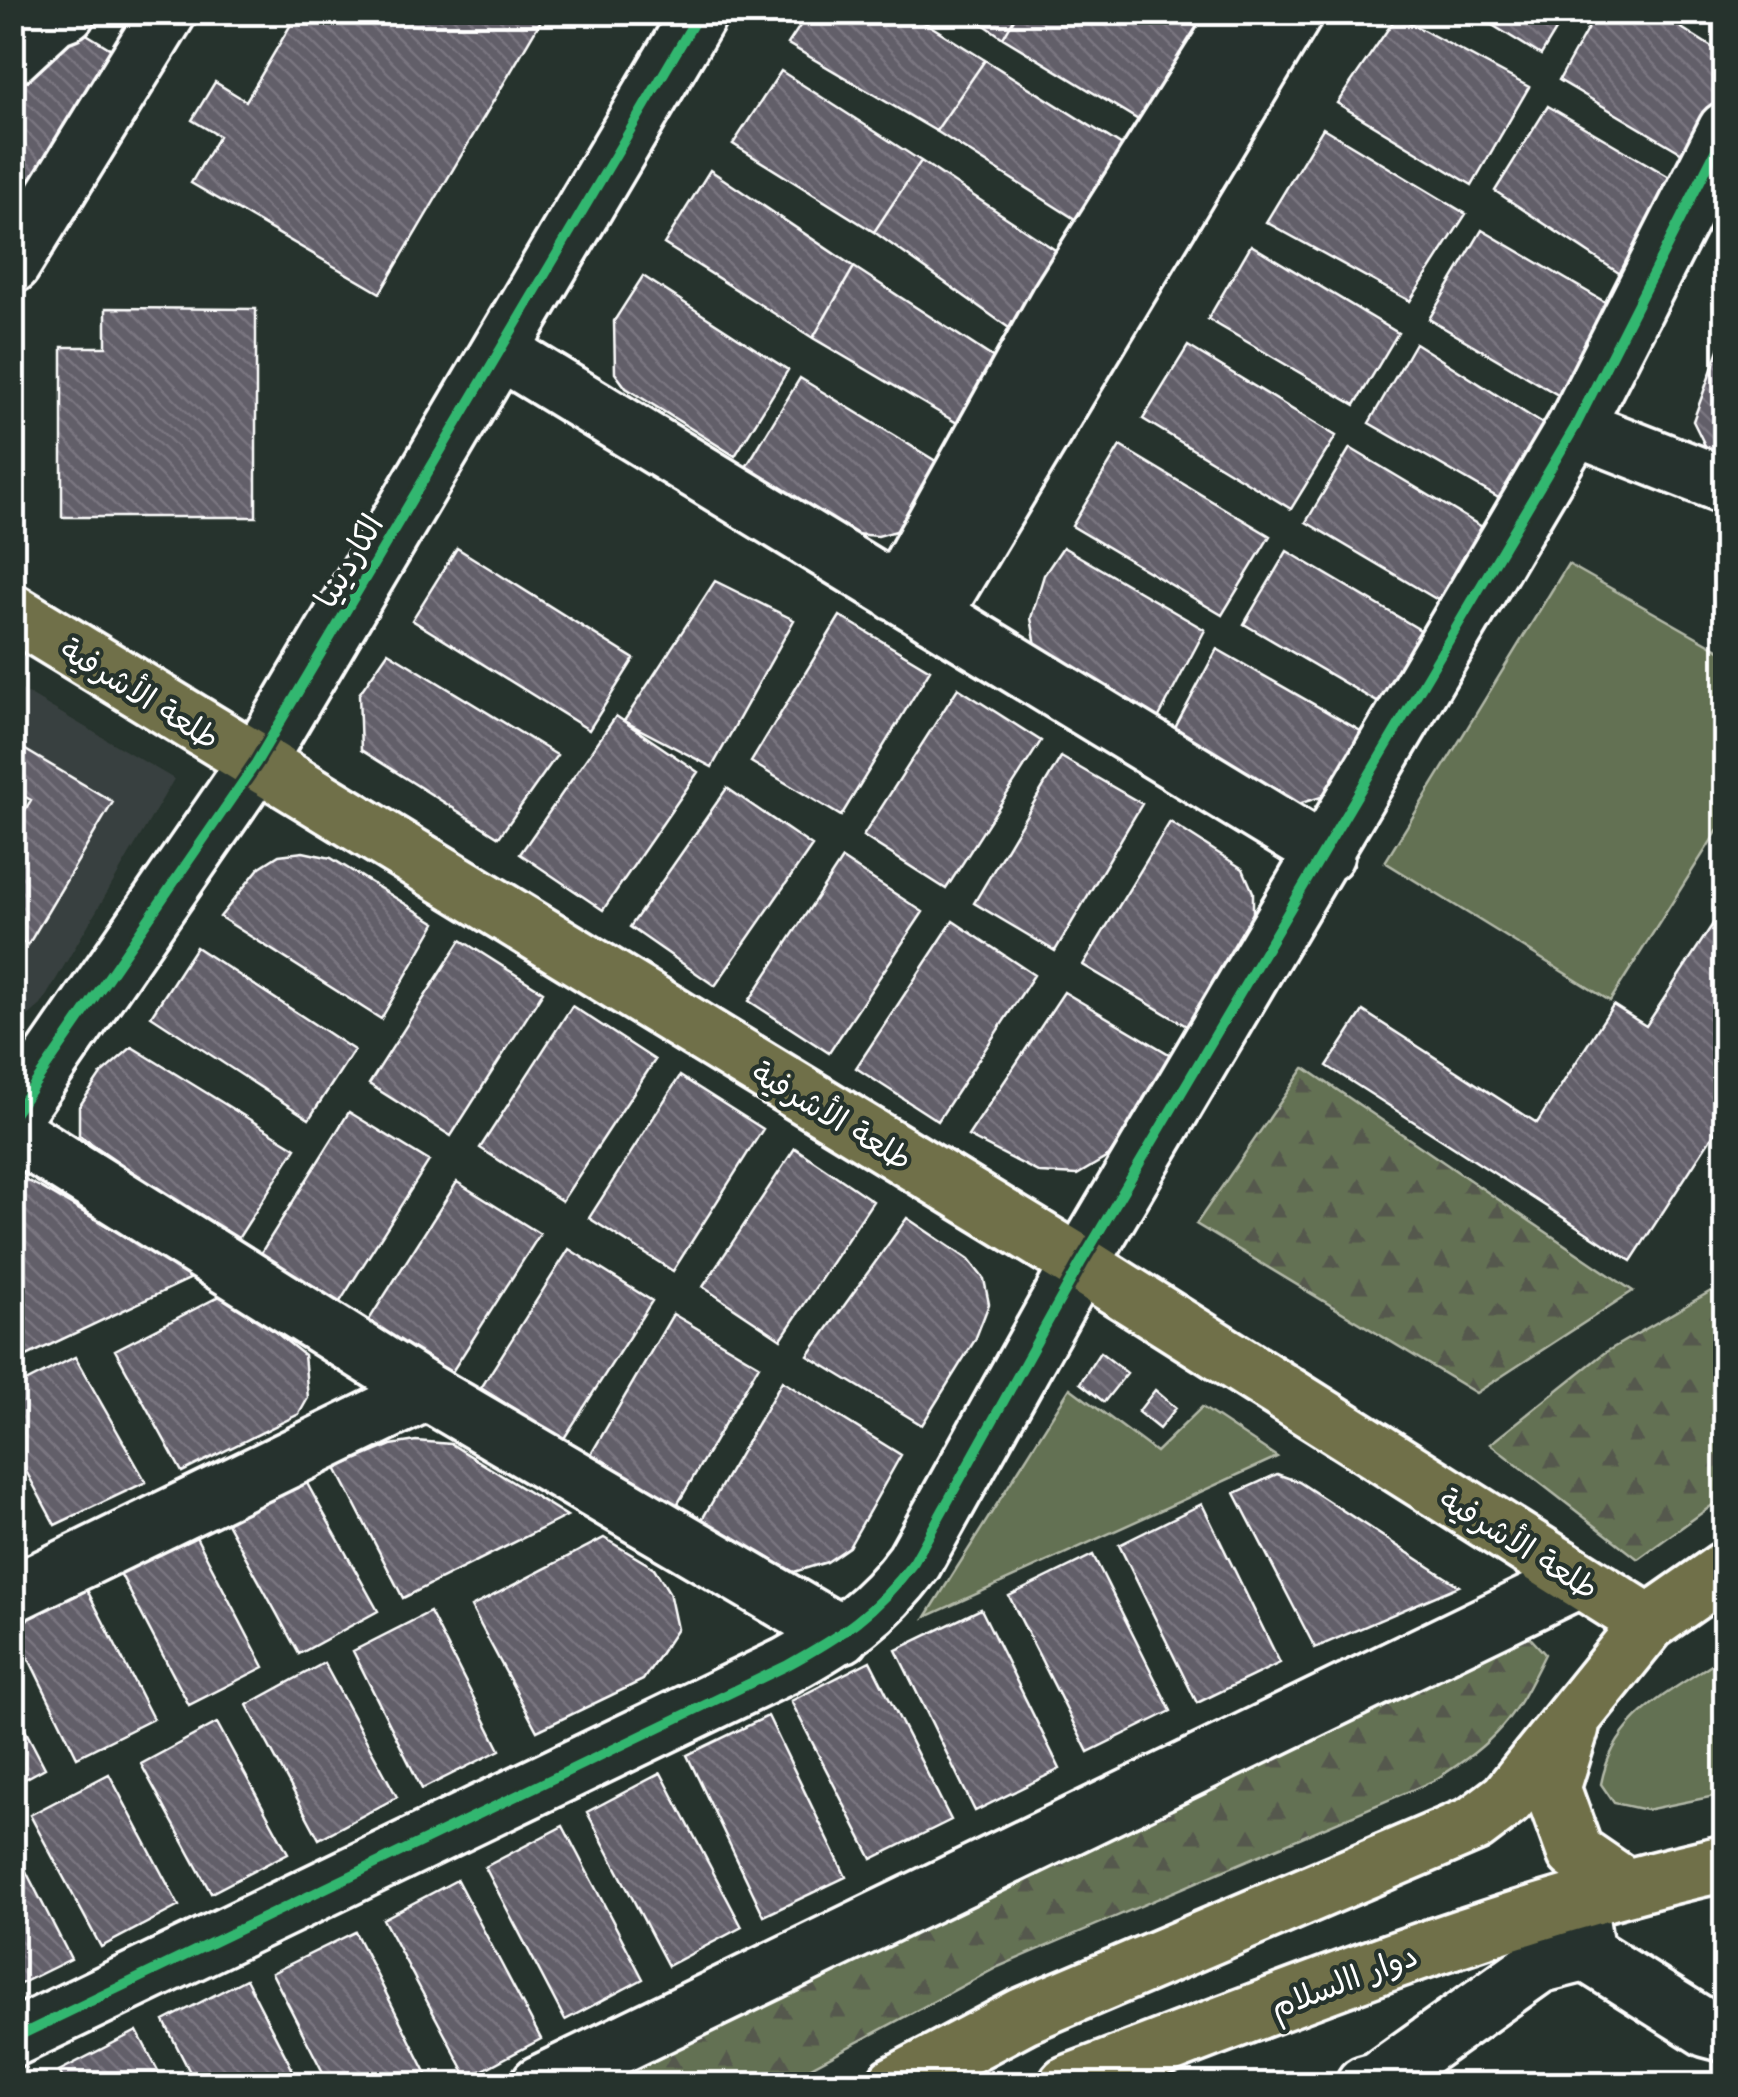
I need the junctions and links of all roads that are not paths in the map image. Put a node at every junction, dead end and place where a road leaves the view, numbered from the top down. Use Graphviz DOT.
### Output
graph roads {
  1 [pos="66,12"];
  2 [pos="168,12"];
  3 [pos="700,12"];
  4 [pos="1241,12"];
  5 [pos="1295,12"];
  6 [pos="12,56"];
  7 [pos="1726,130"];
  8 [pos="12,264"];
  9 [pos="500,350"];
  10 [pos="1575,427"];
  11 [pos="1726,486"];
  12 [pos="914,604"];
  13 [pos="12,612"];
  14 [pos="256,763"];
  15 [pos="1326,854"];
  16 [pos="12,1117"];
  17 [pos="12,1131"];
  18 [pos="1080,1264"];
  19 [pos="427,1392"];
  20 [pos="1726,1569"];
  21 [pos="1578,1580"];
  22 [pos="12,1594"];
  23 [pos="1648,1623"];
  24 [pos="842,1635"];
  25 [pos="1575,1714"];
  26 [pos="1726,1862"];
  27 [pos="1600,1892"];
  28 [pos="1586,1954"];
  29 [pos="1726,2034"];
  30 [pos="12,2040"];
  31 [pos="539,2084"];
  32 [pos="895,2084"];
  33 [pos="1067,2084"];
  34 [pos="1364,2084"];
  1 -- 6 [label="street"];
  2 -- 8 [label="street"];
  3 -- 9 [label="street, الكاردينيا"];
  4 -- 12 [label="street"];
  5 -- 12 [label="street"];
  7 -- 10 [label="street"];
  9 -- 12 [label="street"];
  9 -- 14 [label="street, الكاردينيا"];
  10 -- 11 [label="street"];
  10 -- 15 [label="street"];
  12 -- 15 [label="street"];
  13 -- 14 [label="main road, طلعة الأشرفية"];
  14 -- 16 [label="street, الكاردينيا"];
  14 -- 18 [label="main road, طلعة الأشرفية"];
  15 -- 18 [label="street"];
  17 -- 19 [label="street"];
  18 -- 21 [label="main road, طلعة الأشرفية"];
  18 -- 24 [label="street"];
  19 -- 22 [label="street"];
  19 -- 24 [label="street"];
  20 -- 23 [label="main road"];
  21 -- 23 [label="main road, طلعة الأشرفية"];
  21 -- 31 [label="street"];
  23 -- 25 [label="main road"];
  24 -- 30 [label="street"];
  25 -- 27 [label="main road"];
  25 -- 32 [label="main road"];
  26 -- 27 [label="main road, دوار االسلام"];
  27 -- 28 [label="street"];
  27 -- 33 [label="main road, دوار االسلام"];
  28 -- 29 [label="street"];
  28 -- 34 [label="street"];
}
